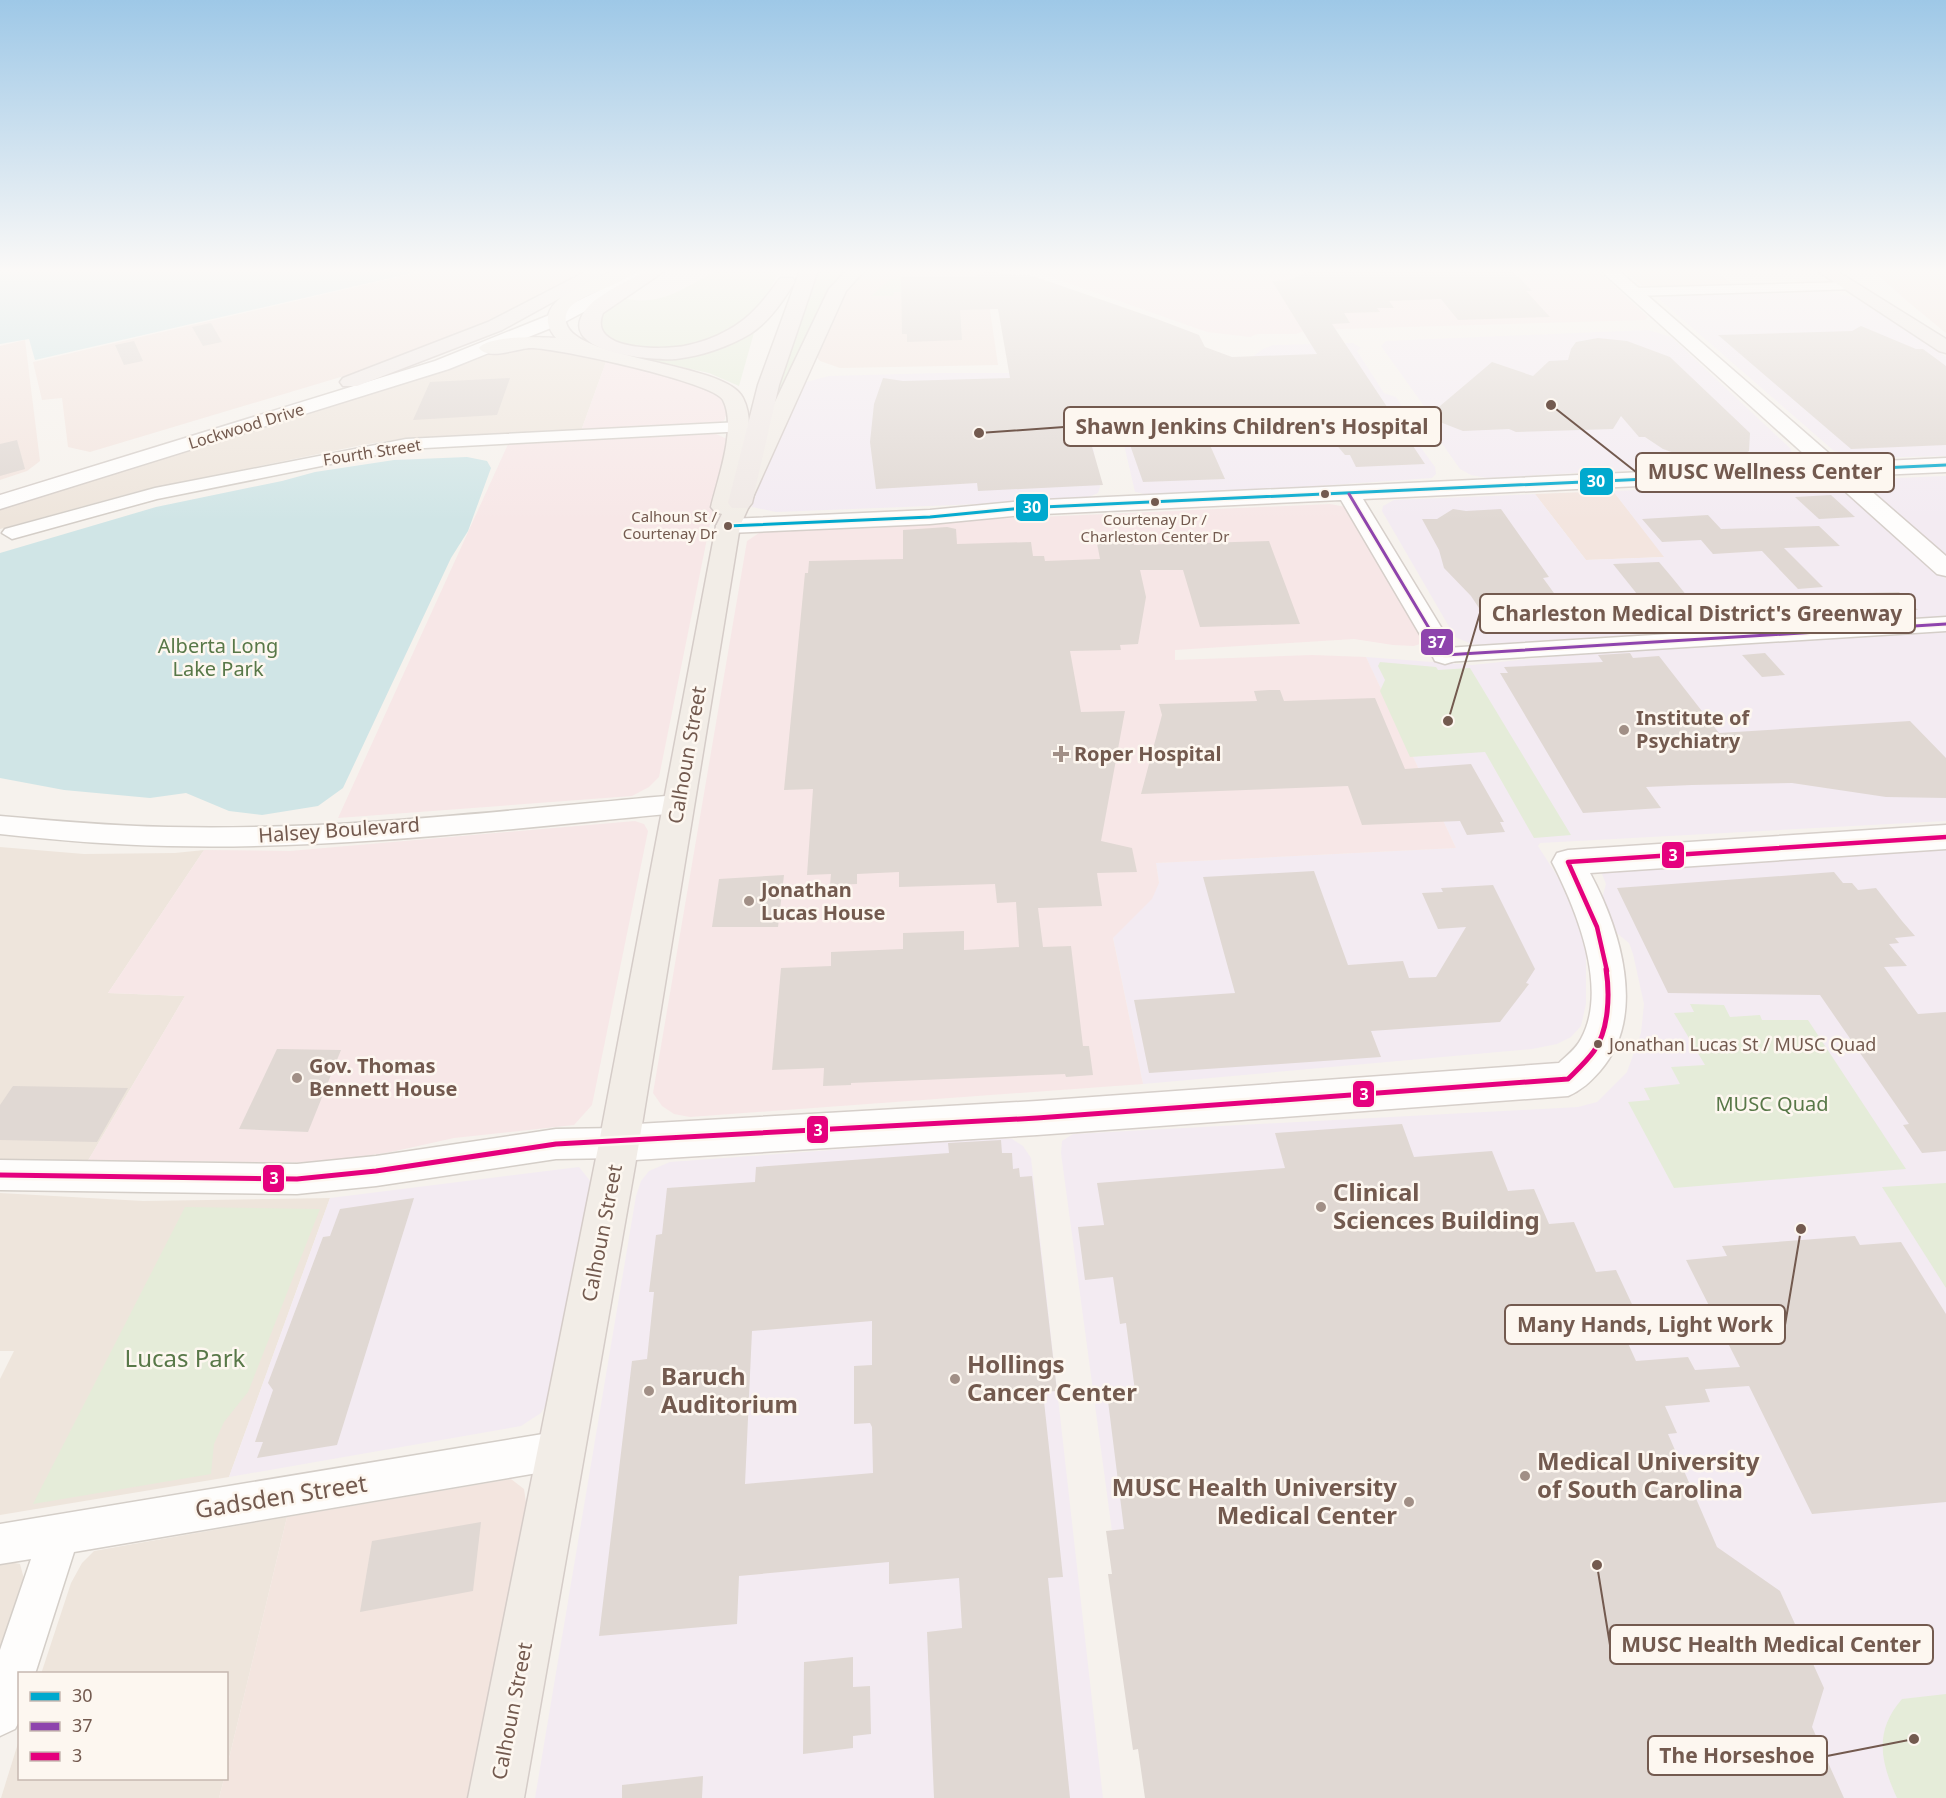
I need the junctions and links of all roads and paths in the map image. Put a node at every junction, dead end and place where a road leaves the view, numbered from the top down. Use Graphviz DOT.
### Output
graph roads {
  1 [pos="424,354"];
  2 [pos="437,354"];
  3 [pos="472,354"];
  4 [pos="603,354"];
  5 [pos="767,354"];
  6 [pos="776,354"];
  7 [pos="808,354"];
  8 [pos="1704,354"];
  9 [pos="350,382"];
  10 [pos="740,427"];
  11 [pos="1946,465"];
  12 [pos="1835,470"];
  13 [pos="0,488"];
  14 [pos="1349,494"];
  15 [pos="0,502"];
  16 [pos="734,514"];
  17 [pos="12,533"];
  18 [pos="1944,566"];
  19 [pos="1946,624"];
  20 [pos="1445,655"];
  21 [pos="677,804"];
  22 [pos="0,825"];
  23 [pos="1946,837"];
  24 [pos="619,1143"];
  25 [pos="0,1175"];
  26 [pos="561,1450"];
  27 [pos="60,1534"];
  28 [pos="0,1544"];
  29 [pos="0,1714"];
  30 [pos="496,1798"];
  1 -- 9 [label="highway"];
  2 -- 9 [label="street, Lockwood Drive"];
  3 -- 15 [label="street, Lockwood Drive"];
  4 -- 10 [label="main road"];
  5 -- 10 [label="highway"];
  6 -- 16 [label="highway"];
  7 -- 16 [label="main road"];
  8 -- 12 [label="street"];
  9 -- 13 [label="street, Lockwood Drive"];
  10 -- 16 [label="main road, Calhoun Street"];
  10 -- 17 [label="street, Fourth Street"];
  11 -- 12 [label="street"];
  12 -- 14 [label="street"];
  12 -- 18 [label="street"];
  14 -- 16 [label="street"];
  14 -- 20 [label="street"];
  16 -- 21 [label="main road, Calhoun Street"];
  19 -- 20 [label="street"];
  21 -- 22 [label="street, Halsey Boulevard"];
  21 -- 24 [label="main road, Calhoun Street"];
  23 -- 24 [label="street"];
  24 -- 25 [label="street"];
  24 -- 26 [label="main road, Calhoun Street"];
  26 -- 27 [label="street, Gadsden Street"];
  26 -- 30 [label="main road, Calhoun Street"];
  27 -- 28 [label="street, Gadsden Street"];
  27 -- 29 [label="street"];
}
